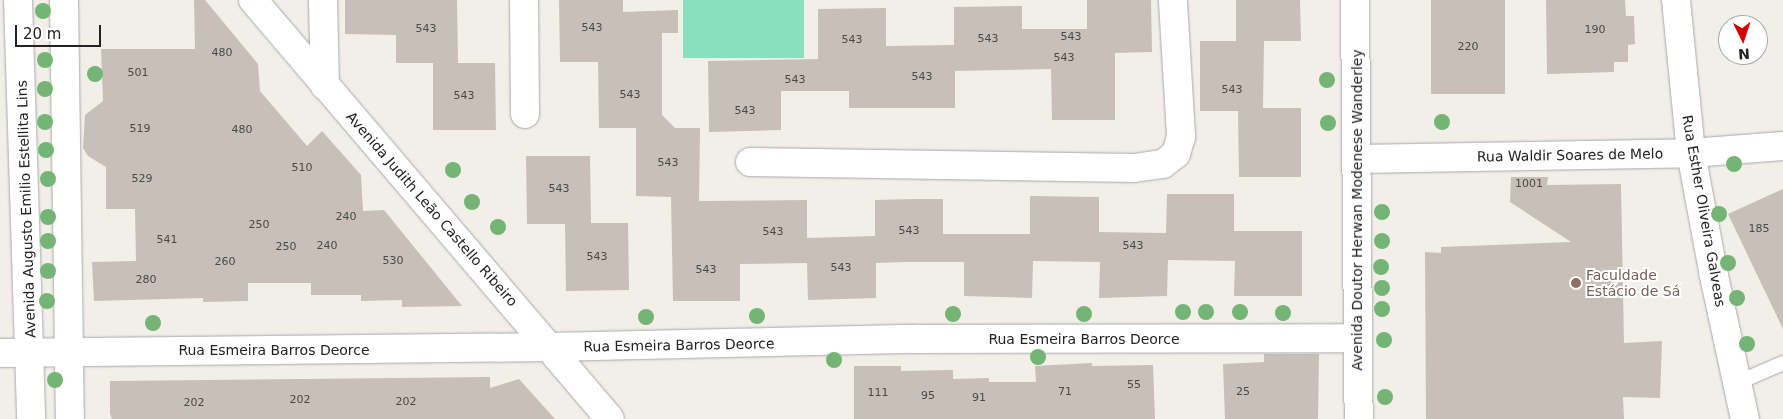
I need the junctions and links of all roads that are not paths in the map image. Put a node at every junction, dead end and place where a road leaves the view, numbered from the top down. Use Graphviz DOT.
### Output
graph roads {
  1 [pos="18,0"];
  2 [pos="64,0"];
  3 [pos="253,0"];
  4 [pos="323,0"];
  5 [pos="524,0"];
  6 [pos="1173,0"];
  7 [pos="1355,0"];
  8 [pos="1676,0"];
  9 [pos="325,86"];
  10 [pos="525,114"];
  11 [pos="1783,146"];
  12 [pos="1691,153"];
  13 [pos="1356,159"];
  14 [pos="750,162"];
  15 [pos="1357,338"];
  16 [pos="551,348"];
  17 [pos="70,352"];
  18 [pos="0,353"];
  19 [pos="32,353"];
  20 [pos="1783,363"];
  21 [pos="1737,383"];
  22 [pos="31,419"];
  23 [pos="70,419"];
  24 [pos="610,419"];
  25 [pos="1359,419"];
  26 [pos="1746,419"];
  1 -- 19 [label="street, Avenida Augusto Emilio Estellita Lins"];
  2 -- 17 [label="street"];
  3 -- 9 [label="street, Avenida Judith Leão Castello Ribeiro"];
  4 -- 9 [label="street"];
  5 -- 10 [label="street"];
  6 -- 14 [label="street"];
  7 -- 13 [label="street, Avenida Doutor Herwan Modenese Wanderley"];
  8 -- 12 [label="street, Rua Esther Oliveira Galveas"];
  9 -- 16 [label="street, Avenida Judith Leão Castello Ribeiro"];
  11 -- 12 [label="street, Rua Waldir Soares de Melo"];
  12 -- 13 [label="street, Rua Waldir Soares de Melo"];
  12 -- 21 [label="street, Rua Esther Oliveira Galveas"];
  13 -- 15 [label="street, Avenida Doutor Herwan Modenese Wanderley"];
  15 -- 16 [label="street, Rua Esmeira Barros Deorce"];
  15 -- 25 [label="street, Avenida Doutor Herwan Modenese Wanderley"];
  16 -- 17 [label="street, Rua Esmeira Barros Deorce"];
  16 -- 24 [label="street, Avenida Judith Leão Castello Ribeiro"];
  17 -- 19 [label="street, Rua Esmeira Barros Deorce"];
  17 -- 23 [label="street"];
  18 -- 19 [label="street, Rua Esmeira Barros Deorce"];
  19 -- 22 [label="street, Avenida Augusto Emilio Estellita Lins"];
  20 -- 21 [label="lane"];
  21 -- 26 [label="street, Rua Esther Oliveira Galveas"];
}
